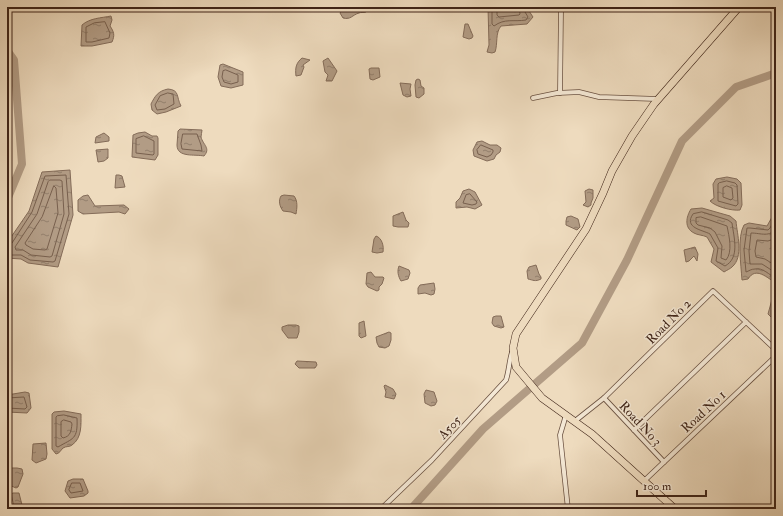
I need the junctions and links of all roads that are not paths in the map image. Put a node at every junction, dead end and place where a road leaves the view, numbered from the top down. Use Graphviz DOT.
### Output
graph roads {
  1 [pos="739,7"];
  2 [pos="561,9"];
  3 [pos="560,93"];
  4 [pos="533,98"];
  5 [pos="658,100"];
  6 [pos="746,322"];
  7 [pos="513,348"];
  8 [pos="776,350"];
  9 [pos="776,356"];
  10 [pos="604,398"];
  11 [pos="566,414"];
  12 [pos="575,421"];
  13 [pos="634,430"];
  14 [pos="664,462"];
  15 [pos="644,481"];
  16 [pos="381,509"];
  17 [pos="568,509"];
  18 [pos="674,509"];
  1 -- 5 [label="main road"];
  2 -- 3 [label="street"];
  3 -- 4 [label="street"];
  3 -- 5 [label="street"];
  5 -- 7 [label="main road"];
  6 -- 8 [label="street"];
  6 -- 10 [label="street, Road No 2"];
  6 -- 13 [label="street"];
  7 -- 11 [label="main road"];
  7 -- 16 [label="street, A505"];
  9 -- 14 [label="street, Road No 1"];
  10 -- 12 [label="street"];
  10 -- 13 [label="street, Road No 3"];
  11 -- 12 [label="main road"];
  11 -- 17 [label="street"];
  12 -- 15 [label="main road"];
  13 -- 14 [label="street, Road No 3"];
  14 -- 15 [label="street, Road No 1"];
  15 -- 18 [label="main road"];
}
